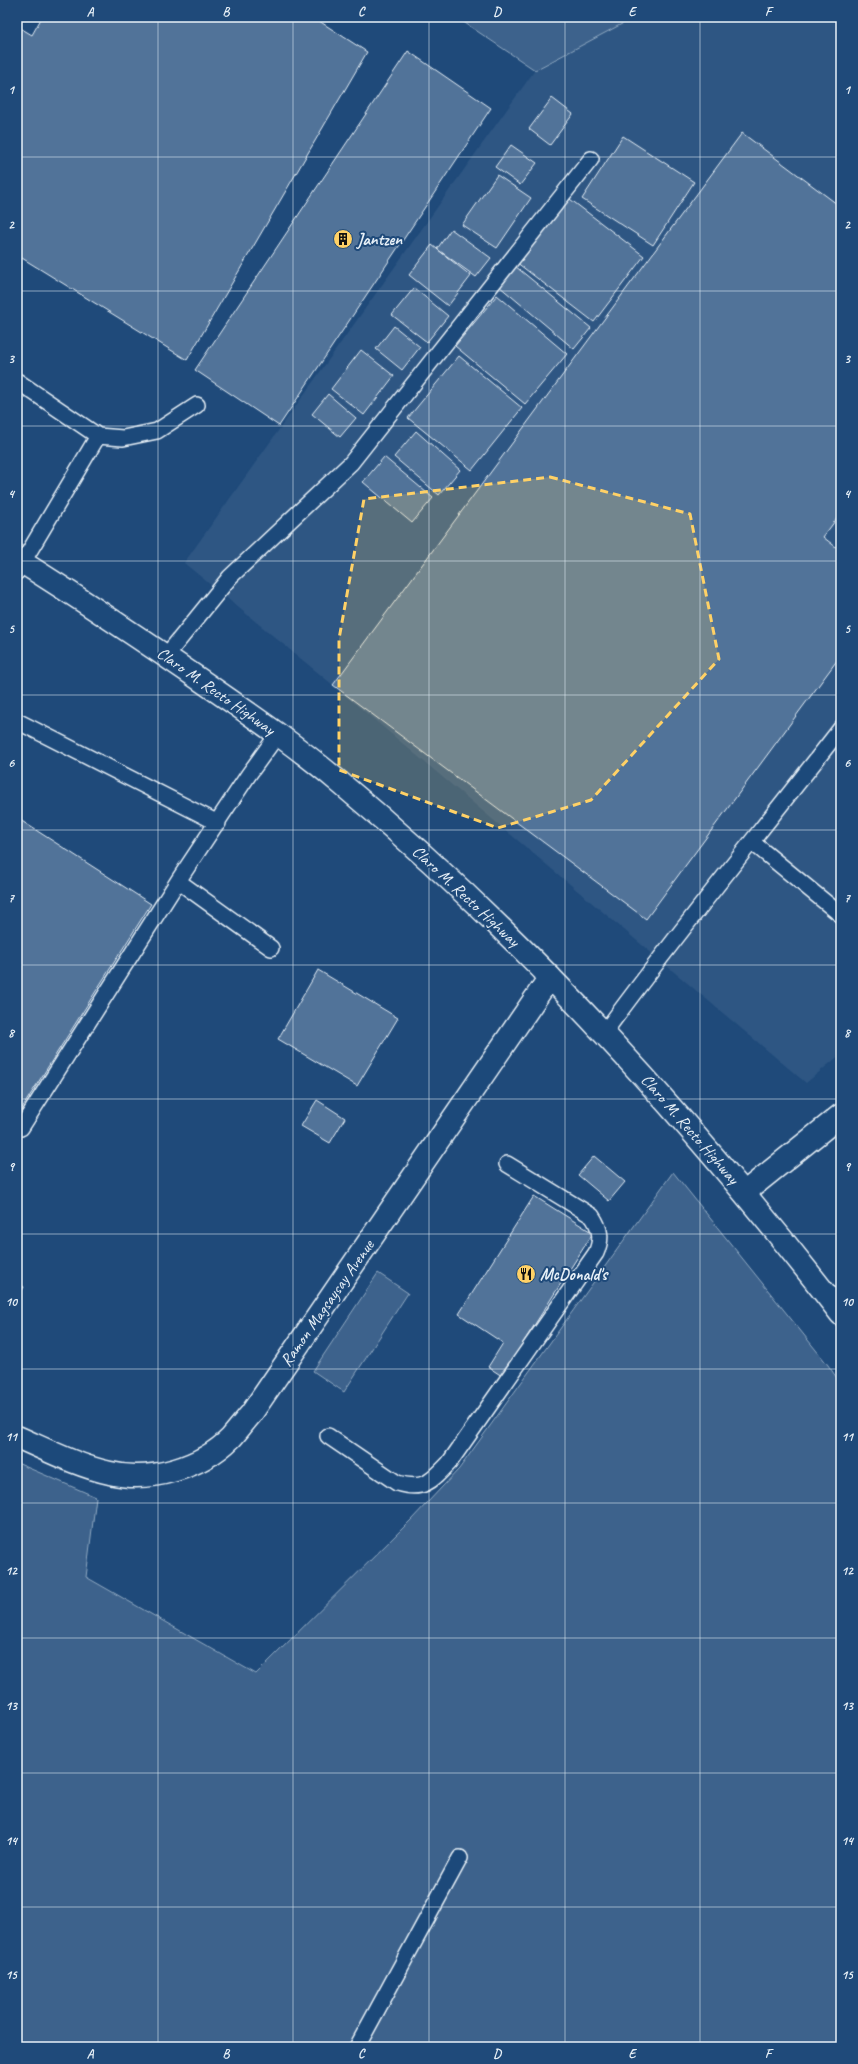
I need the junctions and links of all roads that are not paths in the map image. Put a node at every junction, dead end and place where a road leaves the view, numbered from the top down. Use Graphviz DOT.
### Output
graph roads {
  1 [pos="591,159"];
  2 [pos="17,381"];
  3 [pos="197,405"];
  4 [pos="98,436"];
  5 [pos="19,565"];
  6 [pos="166,656"];
  7 [pos="17,721"];
  8 [pos="841,728"];
  9 [pos="278,734"];
  10 [pos="218,823"];
  11 [pos="752,842"];
  12 [pos="178,881"];
  13 [pos="841,915"];
  14 [pos="271,948"];
  15 [pos="550,977"];
  16 [pos="604,1033"];
  17 [pos="841,1115"];
  18 [pos="20,1128"];
  19 [pos="507,1164"];
  20 [pos="745,1192"];
  21 [pos="841,1314"];
  22 [pos="328,1436"];
  23 [pos="17,1437"];
  24 [pos="460,1858"];
  25 [pos="358,2047"];
  1 -- 6 [label="lane"];
  2 -- 4 [label="lane"];
  3 -- 4 [label="lane"];
  4 -- 5 [label="lane"];
  5 -- 6 [label="main road, Claro M. Recto Highway"];
  6 -- 9 [label="main road, Claro M. Recto Highway"];
  7 -- 10 [label="lane"];
  8 -- 11 [label="lane"];
  9 -- 10 [label="lane"];
  9 -- 15 [label="main road, Claro M. Recto Highway"];
  10 -- 12 [label="lane"];
  11 -- 13 [label="lane"];
  11 -- 16 [label="lane"];
  12 -- 14 [label="lane"];
  12 -- 18 [label="lane"];
  15 -- 16 [label="main road, Claro M. Recto Highway"];
  15 -- 23 [label="main road, Ramon Magsaysay Avenue"];
  16 -- 20 [label="main road, Claro M. Recto Highway"];
  17 -- 20 [label="main road"];
  19 -- 22 [label="lane"];
  20 -- 21 [label="main road, Claro M. Recto Highway"];
  24 -- 25 [label="lane"];
}
